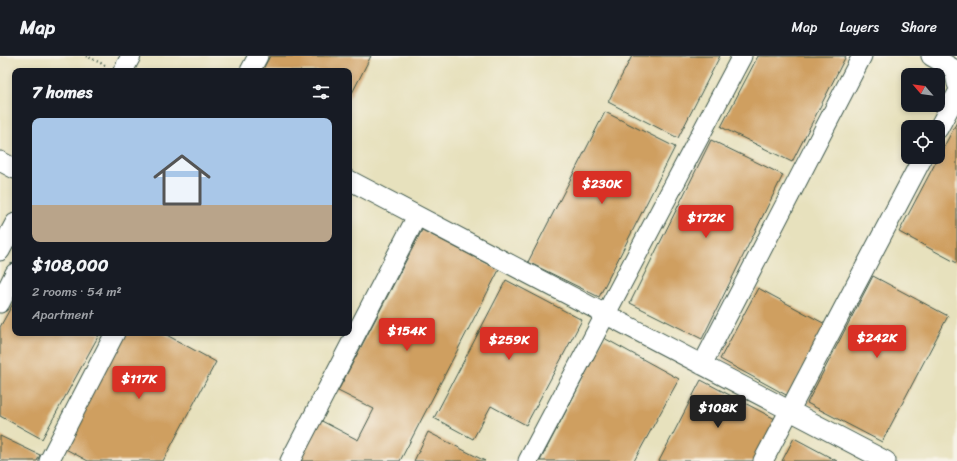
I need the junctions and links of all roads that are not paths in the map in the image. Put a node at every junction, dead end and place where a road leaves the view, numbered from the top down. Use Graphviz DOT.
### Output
graph roads {
  1 [pos="130,56"];
  2 [pos="258,56"];
  3 [pos="742,56"];
  4 [pos="862,56"];
  5 [pos="931,56"];
  6 [pos="120,68"];
  7 [pos="252,68"];
  8 [pos="957,84"];
  9 [pos="957,94"];
  10 [pos="943,120"];
  11 [pos="0,161"];
  12 [pos="919,164"];
  13 [pos="12,167"];
  14 [pos="352,182"];
  15 [pos="417,216"];
  16 [pos="12,228"];
  17 [pos="0,250"];
  18 [pos="12,279"];
  19 [pos="0,303"];
  20 [pos="606,315"];
  21 [pos="113,336"];
  22 [pos="702,365"];
  23 [pos="789,411"];
  24 [pos="49,461"];
  25 [pos="290,461"];
  26 [pos="528,461"];
  27 [pos="762,461"];
  28 [pos="886,461"];
  1 -- 6 [label="lane"];
  2 -- 7 [label="lane"];
  3 -- 20 [label="lane"];
  4 -- 22 [label="lane"];
  5 -- 8 [label="lane"];
  9 -- 10 [label="lane"];
  11 -- 13 [label="lane"];
  12 -- 23 [label="lane"];
  14 -- 15 [label="lane"];
  15 -- 20 [label="lane"];
  15 -- 25 [label="lane"];
  16 -- 17 [label="lane"];
  18 -- 19 [label="lane"];
  20 -- 22 [label="lane"];
  20 -- 26 [label="lane"];
  21 -- 24 [label="lane"];
  22 -- 23 [label="lane"];
  23 -- 27 [label="lane"];
  23 -- 28 [label="lane"];
}
